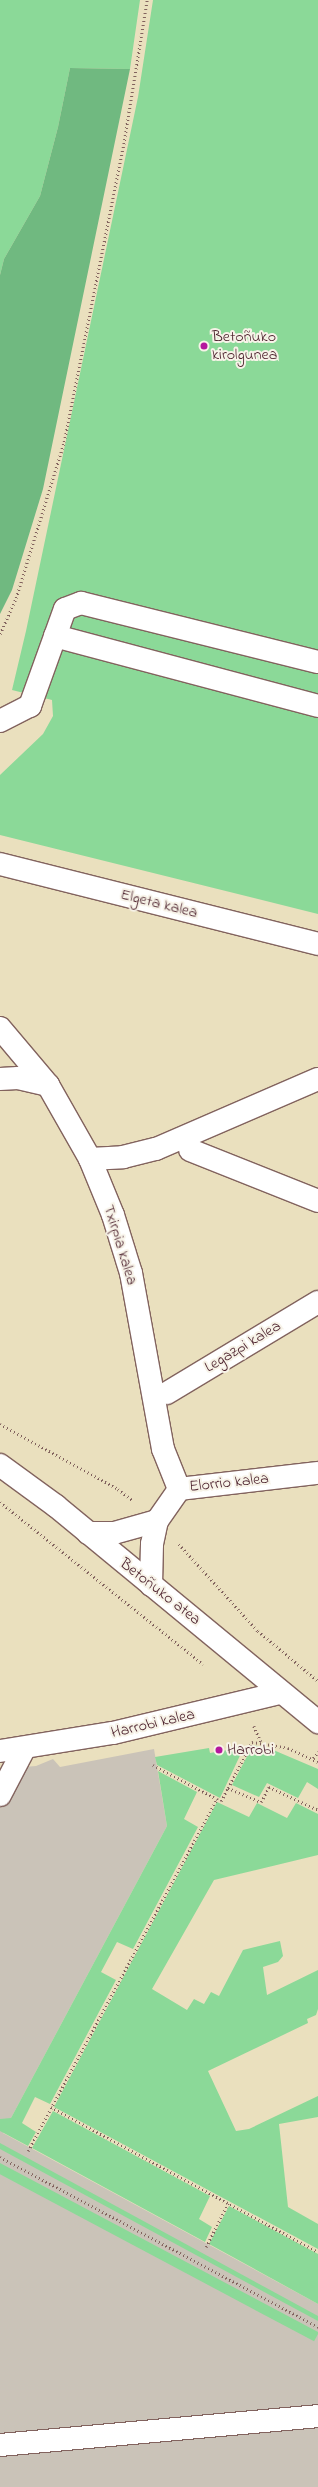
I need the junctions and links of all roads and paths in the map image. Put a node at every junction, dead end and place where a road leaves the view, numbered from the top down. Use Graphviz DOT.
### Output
graph roads {
  1 [pos="147,0"];
  2 [pos="0,634"];
  3 [pos="55,636"];
  4 [pos="318,662"];
  5 [pos="318,706"];
  6 [pos="0,722"];
  7 [pos="0,864"];
  8 [pos="318,944"];
  9 [pos="0,1028"];
  10 [pos="0,1079"];
  11 [pos="318,1079"];
  12 [pos="48,1085"];
  13 [pos="190,1150"];
  14 [pos="90,1159"];
  15 [pos="318,1201"];
  16 [pos="318,1302"];
  17 [pos="167,1393"];
  18 [pos="0,1424"];
  19 [pos="0,1465"];
  20 [pos="318,1473"];
  21 [pos="179,1489"];
  22 [pos="0,1502"];
  23 [pos="157,1521"];
  24 [pos="88,1533"];
  25 [pos="151,1585"];
  26 [pos="208,1668"];
  27 [pos="318,1681"];
  28 [pos="280,1693"];
  29 [pos="318,1722"];
  30 [pos="24,1749"];
  31 [pos="0,1751"];
  32 [pos="318,1752"];
  33 [pos="313,1758"];
  34 [pos="318,1762"];
  35 [pos="153,1764"];
  36 [pos="228,1788"];
  37 [pos="0,1795"];
  38 [pos="216,1799"];
  39 [pos="318,1810"];
  40 [pos="51,2107"];
  41 [pos="28,2151"];
  42 [pos="0,2157"];
  43 [pos="228,2203"];
  44 [pos="206,2247"];
  45 [pos="318,2252"];
  46 [pos="318,2327"];
  47 [pos="318,2416"];
  48 [pos="0,2445"];
  1 -- 2 [label="path"];
  3 -- 4 [label="street"];
  3 -- 5 [label="street"];
  3 -- 6 [label="street"];
  7 -- 8 [label="street, Elgeta kalea"];
  9 -- 12 [label="street, Txirpia kalea"];
  10 -- 12 [label="street"];
  11 -- 14 [label="street"];
  12 -- 14 [label="street, Txirpia kalea"];
  13 -- 15 [label="street"];
  14 -- 21 [label="street, Txirpia kalea"];
  16 -- 17 [label="street, Legazpi kalea"];
  18 -- 23 [label="path"];
  19 -- 24 [label="street, Betoñuko atea"];
  20 -- 21 [label="street, Elorrio kalea"];
  21 -- 23 [label="street, Elorrio kalea"];
  22 -- 26 [label="path"];
  23 -- 24 [label="street"];
  23 -- 25 [label="street, Elorrio kalea"];
  23 -- 27 [label="path"];
  24 -- 25 [label="street, Betoñuko atea"];
  25 -- 28 [label="street, Betoñuko atea"];
  28 -- 29 [label="street, Betoñuko atea"];
  28 -- 30 [label="street, Harrobi kalea"];
  30 -- 31 [label="street, Harrobi kalea"];
  30 -- 37 [label="street"];
  32 -- 33 [label="path"];
  33 -- 34 [label="path"];
  33 -- 36 [label="path"];
  35 -- 38 [label="path"];
  36 -- 38 [label="path"];
  36 -- 39 [label="path"];
  38 -- 40 [label="path"];
  40 -- 41 [label="path"];
  40 -- 43 [label="path"];
  42 -- 46 [label="path"];
  43 -- 44 [label="path"];
  43 -- 45 [label="path"];
  47 -- 48 [label="street"];
}
